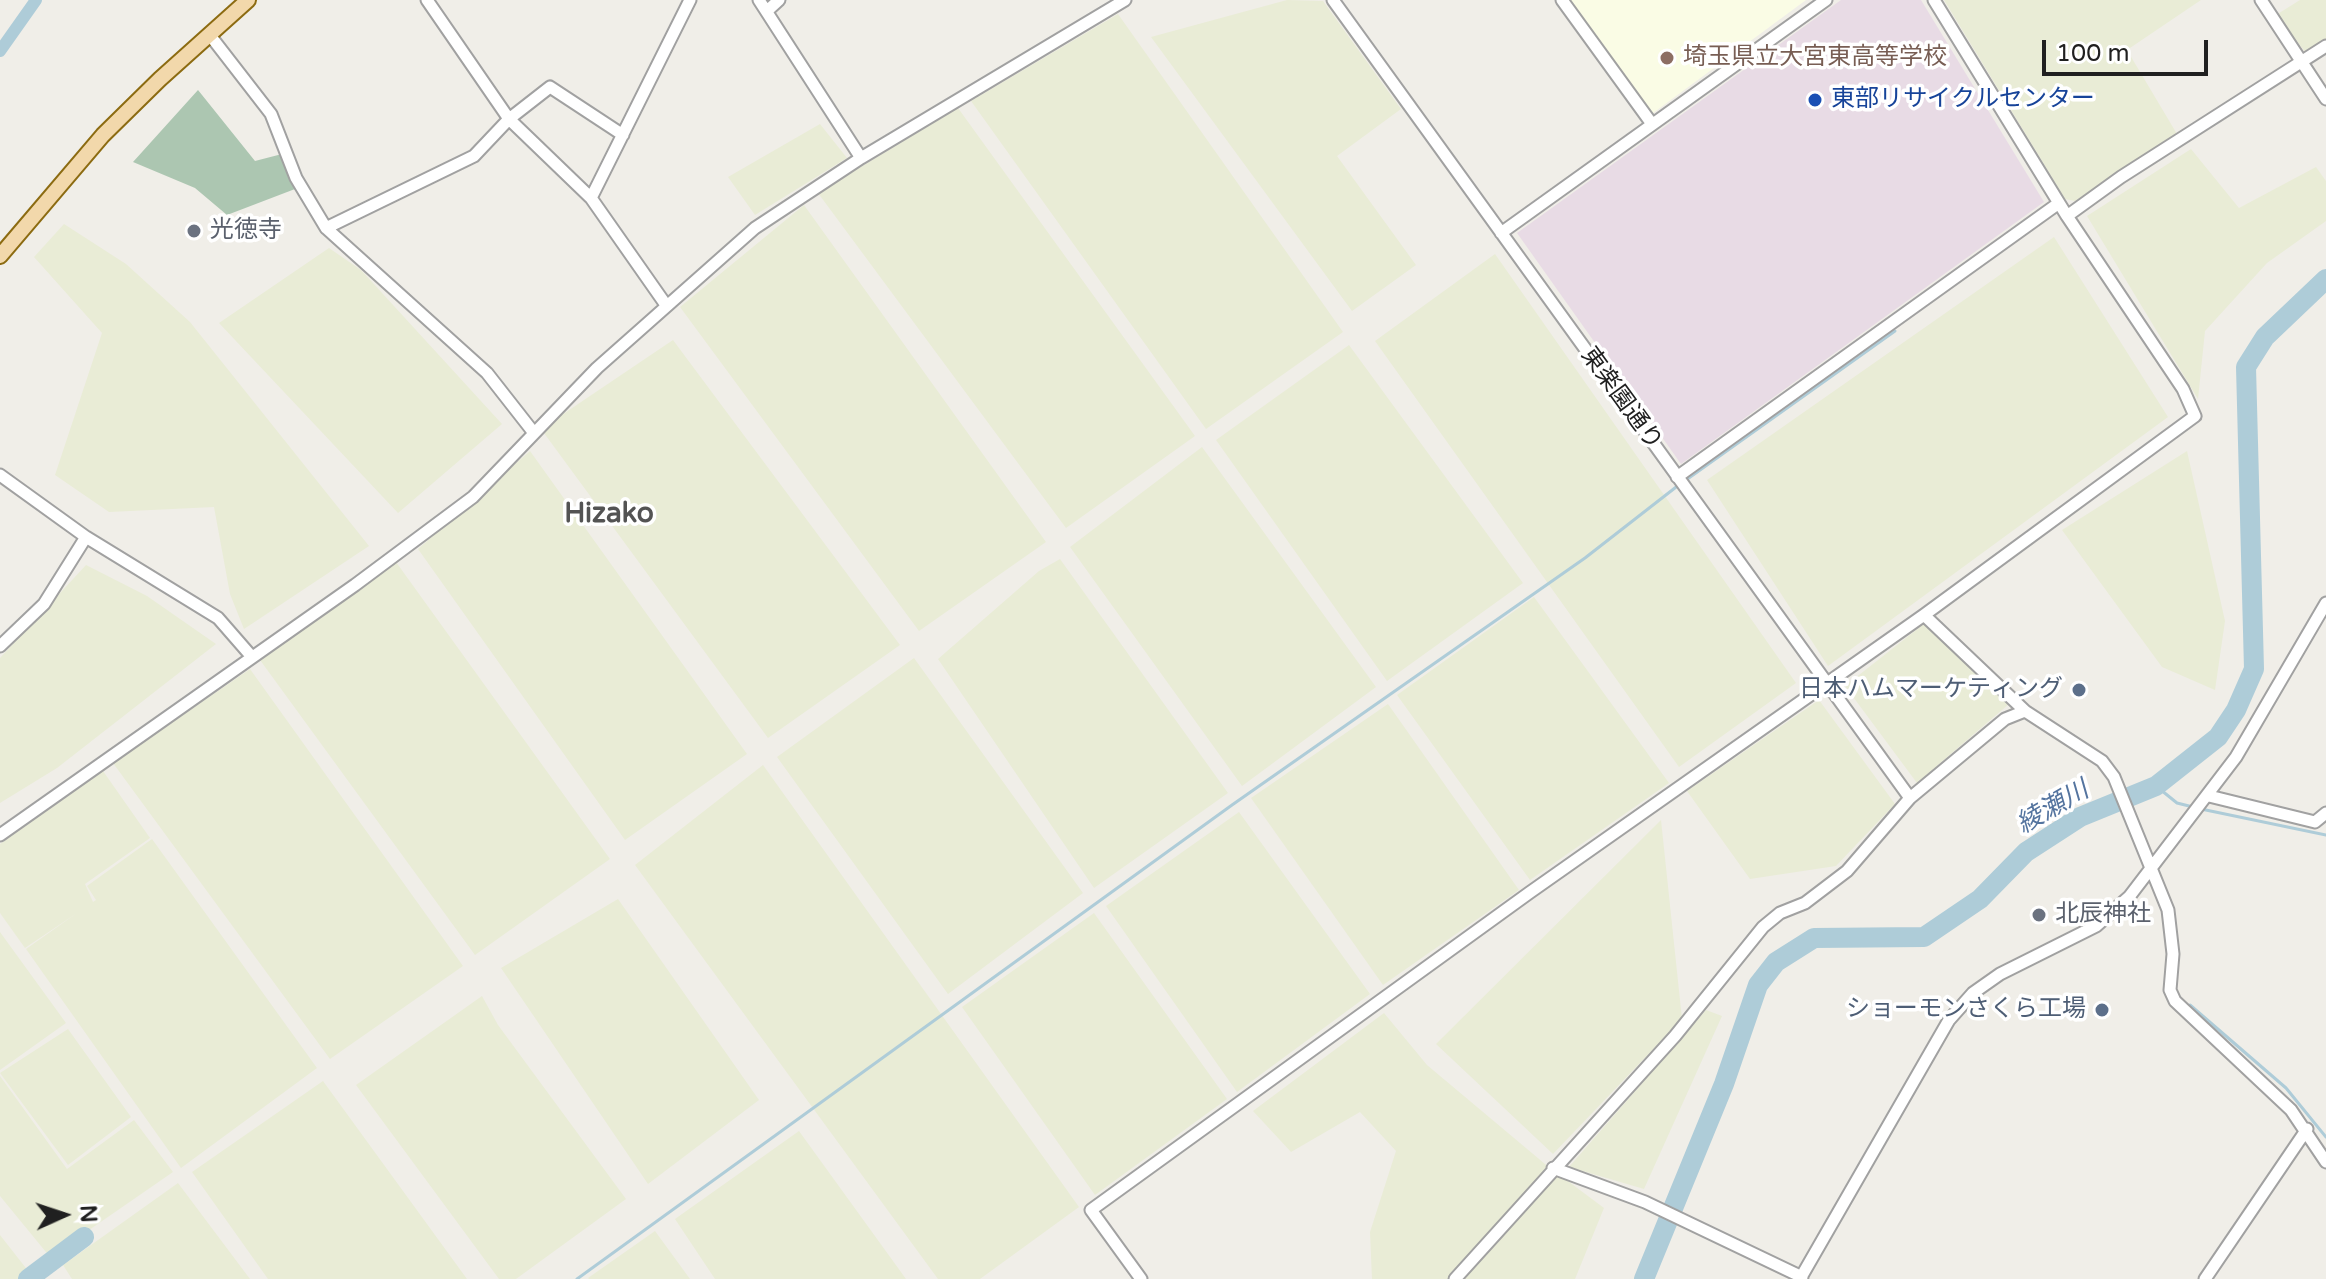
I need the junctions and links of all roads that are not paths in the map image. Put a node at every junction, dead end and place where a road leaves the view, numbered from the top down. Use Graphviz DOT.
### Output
graph roads {
  1 [pos="248,0"];
  2 [pos="427,0"];
  3 [pos="690,0"];
  4 [pos="759,0"];
  5 [pos="779,0"];
  6 [pos="1125,0"];
  7 [pos="1333,0"];
  8 [pos="1562,0"];
  9 [pos="1826,0"];
  10 [pos="1934,0"];
  11 [pos="2261,0"];
  12 [pos="767,11"];
  13 [pos="209,34"];
  14 [pos="2326,46"];
  15 [pos="2301,61"];
  16 [pos="2326,99"];
  17 [pos="509,119"];
  18 [pos="1652,124"];
  19 [pos="623,135"];
  20 [pos="861,158"];
  21 [pos="591,198"];
  22 [pos="2059,203"];
  23 [pos="2067,216"];
  24 [pos="326,228"];
  25 [pos="1501,233"];
  26 [pos="0,256"];
  27 [pos="666,305"];
  28 [pos="534,433"];
  29 [pos="0,475"];
  30 [pos="1677,477"];
  31 [pos="86,537"];
  32 [pos="2326,603"];
  33 [pos="1924,615"];
  34 [pos="0,646"];
  35 [pos="252,657"];
  36 [pos="1825,681"];
  37 [pos="2025,711"];
  38 [pos="1910,798"];
  39 [pos="2207,799"];
  40 [pos="2326,813"];
  41 [pos="2320,823"];
  42 [pos="0,835"];
  43 [pos="2154,868"];
  44 [pos="2307,1129"];
  45 [pos="2325,1155"];
  46 [pos="1553,1168"];
  47 [pos="1801,1278"];
  48 [pos="1141,1279"];
  49 [pos="1455,1279"];
  50 [pos="2205,1279"];
  1 -- 13 [label="main road"];
  2 -- 17 [label="street"];
  3 -- 19 [label="street"];
  4 -- 12 [label="street"];
  5 -- 12 [label="street"];
  6 -- 20 [label="street"];
  7 -- 25 [label="street, 東楽園通り"];
  8 -- 18 [label="street"];
  9 -- 18 [label="street"];
  10 -- 22 [label="street"];
  11 -- 15 [label="street"];
  12 -- 20 [label="street"];
  13 -- 24 [label="street"];
  13 -- 26 [label="main road"];
  14 -- 15 [label="street"];
  15 -- 16 [label="street"];
  15 -- 23 [label="street"];
  17 -- 19 [label="street"];
  17 -- 21 [label="street"];
  17 -- 24 [label="street"];
  18 -- 25 [label="street"];
  19 -- 21 [label="street"];
  20 -- 27 [label="street"];
  21 -- 27 [label="street"];
  22 -- 23 [label="street"];
  22 -- 30 [label="street"];
  23 -- 33 [label="street"];
  24 -- 28 [label="street"];
  25 -- 30 [label="street, 東楽園通り"];
  27 -- 28 [label="street"];
  28 -- 35 [label="street"];
  29 -- 31 [label="street"];
  30 -- 36 [label="street, 東楽園通り"];
  31 -- 34 [label="street"];
  31 -- 35 [label="street"];
  32 -- 39 [label="street"];
  33 -- 36 [label="street"];
  33 -- 37 [label="street"];
  35 -- 42 [label="street"];
  36 -- 38 [label="street, 東楽園通り"];
  36 -- 48 [label="street"];
  37 -- 38 [label="street"];
  37 -- 43 [label="street"];
  38 -- 46 [label="street"];
  39 -- 41 [label="street"];
  39 -- 43 [label="street"];
  40 -- 41 [label="street"];
  43 -- 44 [label="street"];
  43 -- 47 [label="street"];
  44 -- 45 [label="street"];
  44 -- 50 [label="street"];
  46 -- 47 [label="street"];
  46 -- 49 [label="street"];
}
